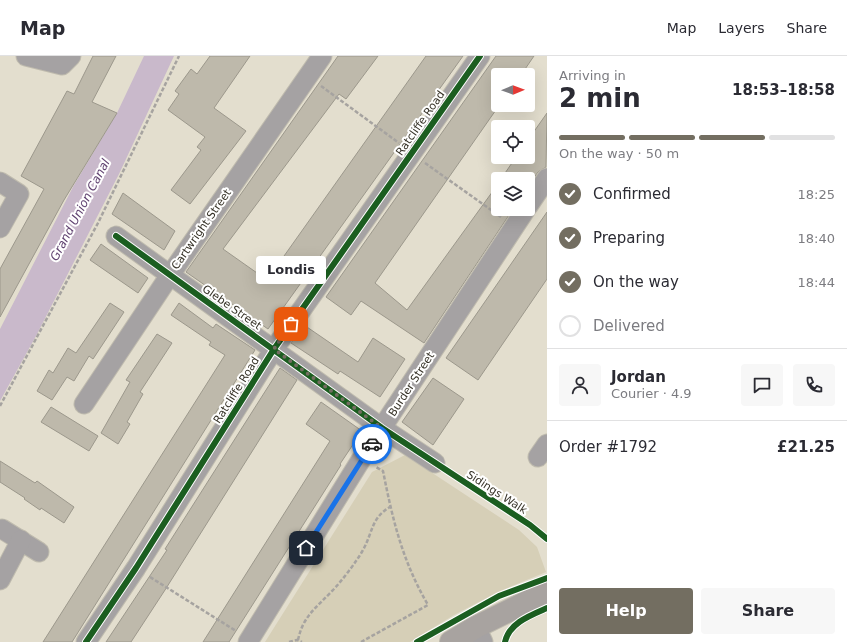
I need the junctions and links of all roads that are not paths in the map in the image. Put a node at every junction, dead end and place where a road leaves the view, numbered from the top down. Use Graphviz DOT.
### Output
graph roads {
  1 [pos="26,56"];
  2 [pos="70,56"];
  3 [pos="322,56"];
  4 [pos="480,56"];
  5 [pos="547,178"];
  6 [pos="0,182"];
  7 [pos="535,196"];
  8 [pos="521,216"];
  9 [pos="0,228"];
  10 [pos="116,236"];
  11 [pos="170,275"];
  12 [pos="274,349"];
  13 [pos="84,404"];
  14 [pos="382,428"];
  15 [pos="435,463"];
  16 [pos="2,529"];
  17 [pos="21,540"];
  18 [pos="39,552"];
  19 [pos="0,580"];
  20 [pos="547,592"];
  21 [pos="479,635"];
  22 [pos="249,640"];
  23 [pos="455,641"];
  24 [pos="86,642"];
  1 -- 2 [label="street"];
  3 -- 11 [label="street, Cartwright Street"];
  4 -- 12 [label="street, Ratcliffe Road"];
  5 -- 7 [label="street"];
  6 -- 9 [label="street"];
  8 -- 14 [label="street, Burder Street"];
  10 -- 11 [label="street, Glebe Street"];
  11 -- 12 [label="street, Glebe Street"];
  11 -- 13 [label="street, Cartwright Street"];
  12 -- 14 [label="street, Glebe Street"];
  12 -- 24 [label="street, Ratcliffe Road"];
  14 -- 15 [label="street, Glebe Street"];
  14 -- 22 [label="street, Burder Street"];
  16 -- 17 [label="street"];
  17 -- 18 [label="street"];
  17 -- 19 [label="street"];
  20 -- 21 [label="main road"];
  21 -- 23 [label="main road"];
}
